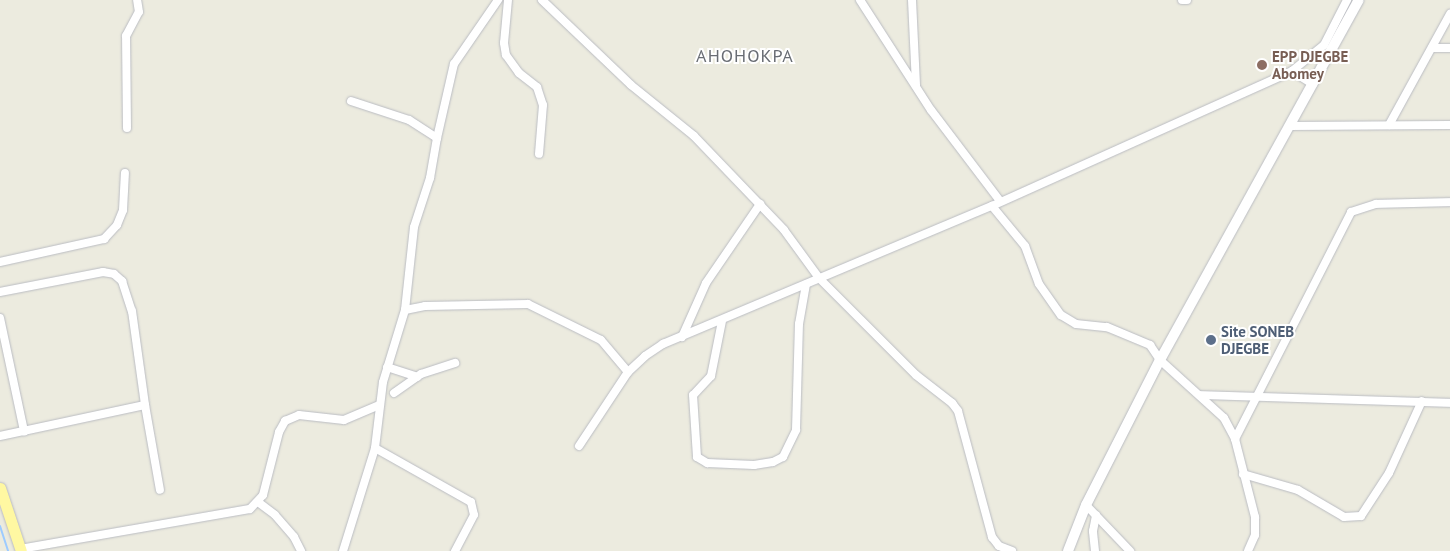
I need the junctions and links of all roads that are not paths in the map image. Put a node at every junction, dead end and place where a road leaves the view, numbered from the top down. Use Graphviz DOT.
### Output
graph roads {
  1 [pos="137,0"];
  2 [pos="498,0"];
  3 [pos="508,0"];
  4 [pos="542,0"];
  5 [pos="860,0"];
  6 [pos="912,0"];
  7 [pos="1182,0"];
  8 [pos="1187,0"];
  9 [pos="1348,0"];
  10 [pos="1359,0"];
  11 [pos="1450,14"];
  12 [pos="1432,48"];
  13 [pos="1450,48"];
  14 [pos="1292,71"];
  15 [pos="1312,84"];
  16 [pos="916,87"];
  17 [pos="351,101"];
  18 [pos="1389,125"];
  19 [pos="1450,125"];
  20 [pos="1289,126"];
  21 [pos="127,128"];
  22 [pos="437,138"];
  23 [pos="539,154"];
  24 [pos="125,173"];
  25 [pos="1000,201"];
  26 [pos="1450,202"];
  27 [pos="760,204"];
  28 [pos="992,206"];
  29 [pos="0,262"];
  30 [pos="819,278"];
  31 [pos="806,284"];
  32 [pos="0,292"];
  33 [pos="405,310"];
  34 [pos="0,318"];
  35 [pos="722,321"];
  36 [pos="682,337"];
  37 [pos="1160,360"];
  38 [pos="454,363"];
  39 [pos="388,368"];
  40 [pos="628,372"];
  41 [pos="417,377"];
  42 [pos="394,393"];
  43 [pos="1200,395"];
  44 [pos="1258,396"];
  45 [pos="1422,401"];
  46 [pos="1450,403"];
  47 [pos="145,405"];
  48 [pos="380,405"];
  49 [pos="24,431"];
  50 [pos="0,436"];
  51 [pos="1235,439"];
  52 [pos="579,446"];
  53 [pos="375,448"];
  54 [pos="1243,474"];
  55 [pos="0,488"];
  56 [pos="160,490"];
  57 [pos="258,502"];
  58 [pos="1086,505"];
  59 [pos="1096,515"];
  60 [pos="21,550"];
  61 [pos="301,551"];
  62 [pos="343,551"];
  63 [pos="455,551"];
  64 [pos="1012,551"];
  65 [pos="1068,551"];
  66 [pos="1095,551"];
  67 [pos="1130,551"];
  68 [pos="1248,551"];
  1 -- 21 [label="street"];
  2 -- 22 [label="street"];
  3 -- 23 [label="street"];
  4 -- 27 [label="street"];
  5 -- 16 [label="street"];
  6 -- 16 [label="street"];
  7 -- 8 [label="street"];
  9 -- 14 [label="street"];
  10 -- 15 [label="street"];
  11 -- 12 [label="street"];
  12 -- 13 [label="street"];
  12 -- 18 [label="street"];
  14 -- 15 [label="street"];
  14 -- 25 [label="street"];
  15 -- 20 [label="street"];
  16 -- 25 [label="street"];
  17 -- 22 [label="street"];
  18 -- 19 [label="street"];
  18 -- 20 [label="street"];
  20 -- 37 [label="street"];
  22 -- 33 [label="street"];
  24 -- 29 [label="street"];
  25 -- 28 [label="street"];
  26 -- 44 [label="street"];
  27 -- 30 [label="street"];
  27 -- 36 [label="street"];
  28 -- 30 [label="street"];
  28 -- 37 [label="street"];
  30 -- 31 [label="street"];
  30 -- 64 [label="street"];
  31 -- 35 [label="street"];
  31 -- 35 [label="street"];
  32 -- 47 [label="street"];
  33 -- 39 [label="street"];
  33 -- 40 [label="street"];
  34 -- 49 [label="street"];
  35 -- 36 [label="street"];
  36 -- 40 [label="street"];
  37 -- 43 [label="street"];
  37 -- 58 [label="street"];
  38 -- 41 [label="street"];
  39 -- 41 [label="street"];
  39 -- 48 [label="street"];
  40 -- 52 [label="street"];
  41 -- 42 [label="street"];
  43 -- 44 [label="street"];
  43 -- 51 [label="street"];
  44 -- 45 [label="street"];
  44 -- 51 [label="street"];
  45 -- 46 [label="street"];
  45 -- 54 [label="street"];
  47 -- 49 [label="street"];
  47 -- 56 [label="street"];
  48 -- 53 [label="street"];
  48 -- 57 [label="street"];
  49 -- 50 [label="street"];
  51 -- 54 [label="street"];
  53 -- 62 [label="street"];
  53 -- 63 [label="street"];
  54 -- 68 [label="street"];
  55 -- 60 [label="main road"];
  57 -- 60 [label="street"];
  57 -- 61 [label="street"];
  58 -- 59 [label="street"];
  58 -- 65 [label="street"];
  59 -- 66 [label="street"];
  59 -- 67 [label="street"];
}
